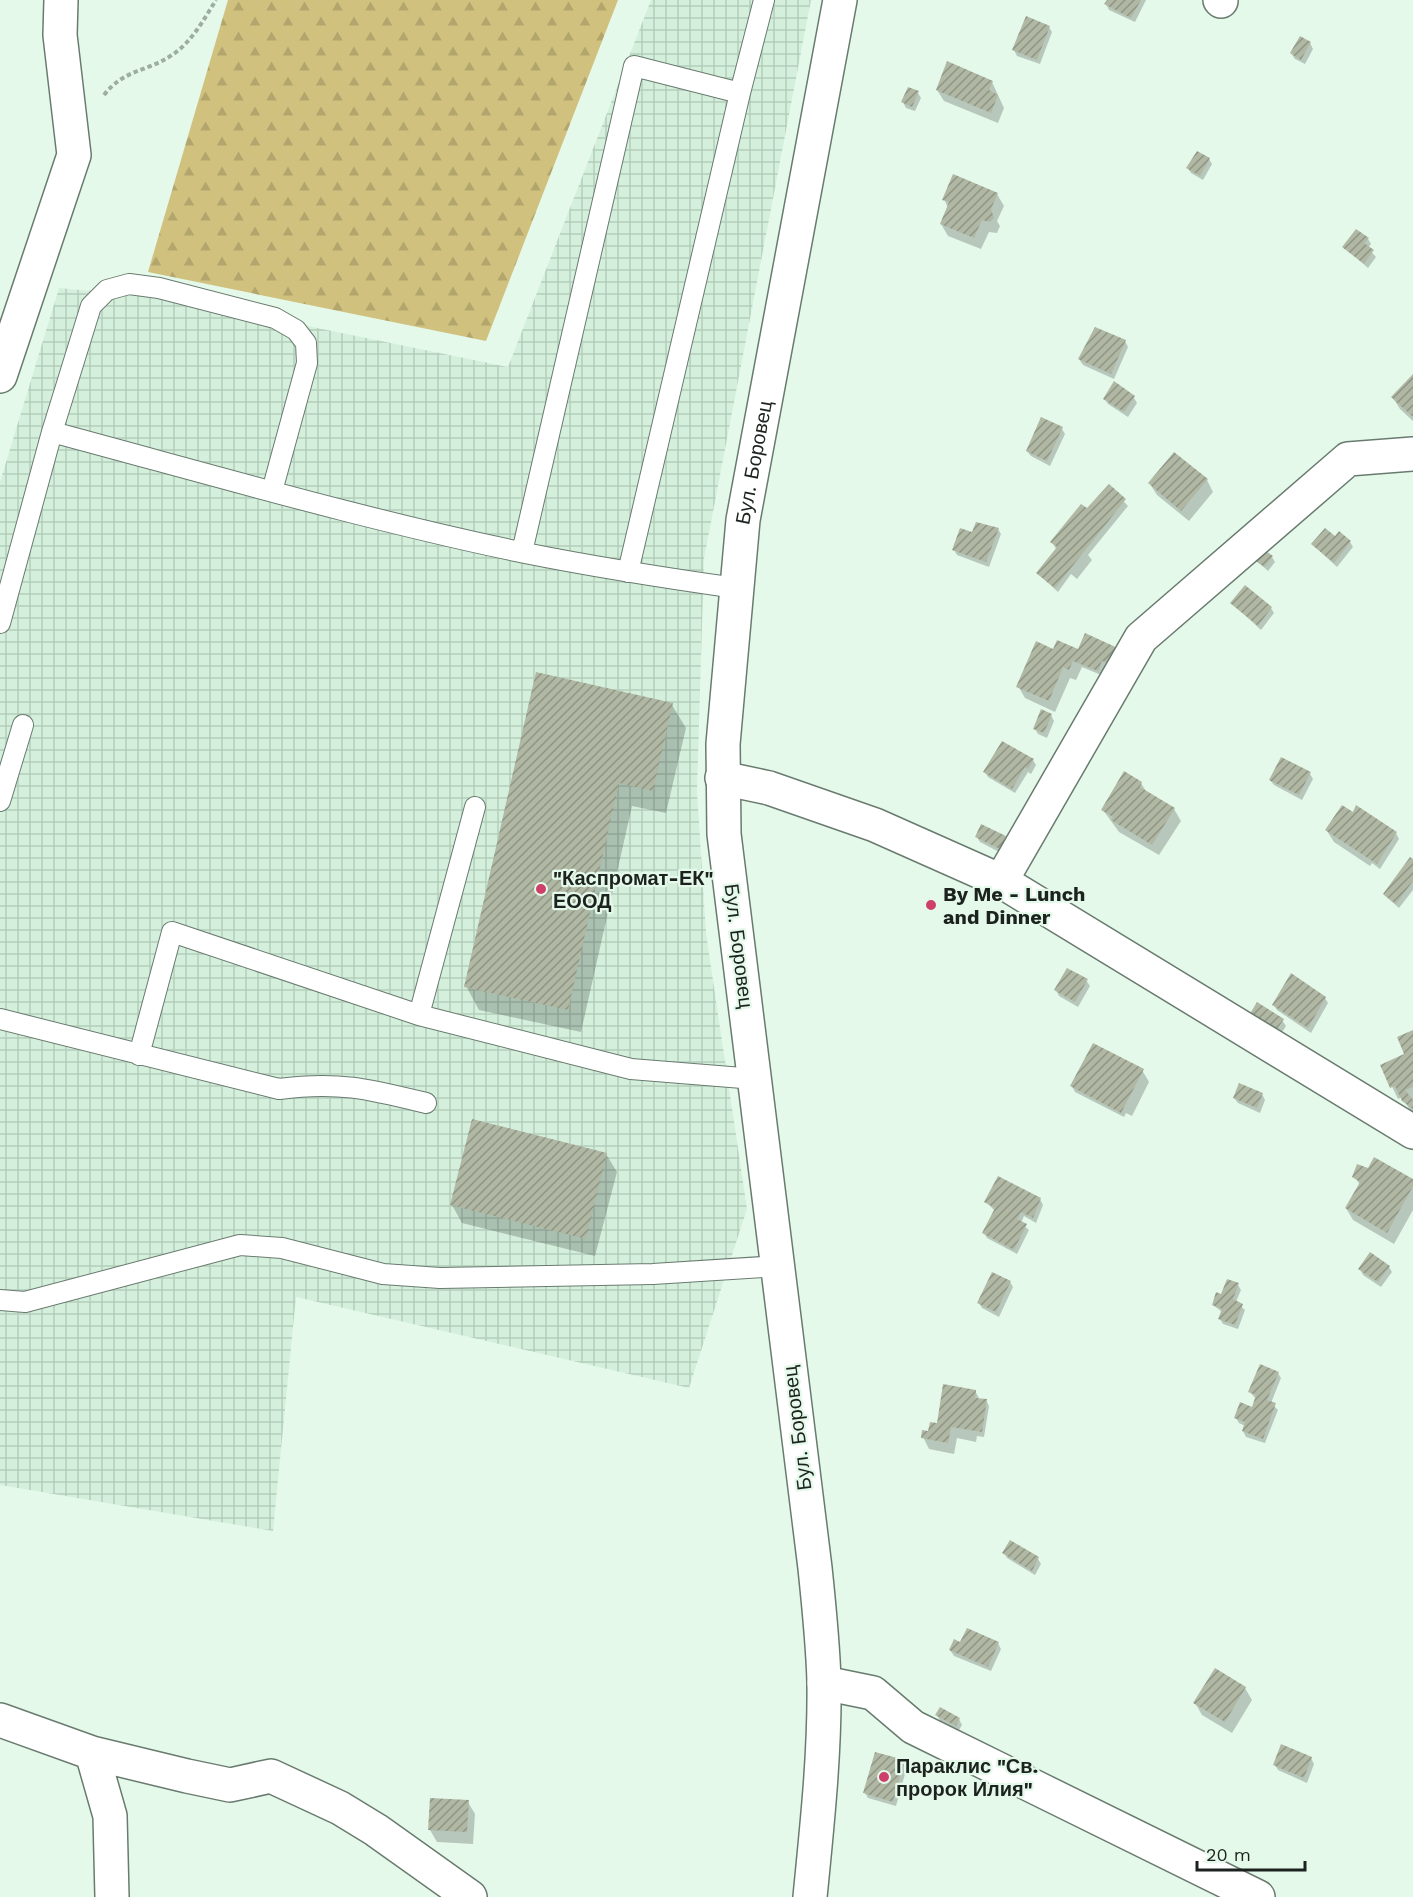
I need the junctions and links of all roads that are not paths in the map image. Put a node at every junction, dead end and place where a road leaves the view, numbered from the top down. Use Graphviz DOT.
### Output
graph roads {
  1 [pos="61,0"];
  2 [pos="764,0"];
  3 [pos="840,0"];
  4 [pos="740,93"];
  5 [pos="0,376"];
  6 [pos="52,432"];
  7 [pos="1413,454"];
  8 [pos="272,492"];
  9 [pos="522,552"];
  10 [pos="628,572"];
  11 [pos="736,588"];
  12 [pos="0,623"];
  13 [pos="23,725"];
  14 [pos="722,778"];
  15 [pos="0,801"];
  16 [pos="475,807"];
  17 [pos="1001,881"];
  18 [pos="419,1015"];
  19 [pos="0,1019"];
  20 [pos="140,1055"];
  21 [pos="755,1079"];
  22 [pos="426,1103"];
  23 [pos="1413,1132"];
  24 [pos="778,1266"];
  25 [pos="0,1300"];
  26 [pos="824,1683"];
  27 [pos="0,1720"];
  28 [pos="92,1753"];
  29 [pos="112,1897"];
  30 [pos="470,1897"];
  31 [pos="810,1897"];
  32 [pos="1258,1897"];
  1 -- 5 [label="street"];
  2 -- 4 [label="lane"];
  3 -- 11 [label="street, Бул. Боровец"];
  4 -- 9 [label="lane"];
  4 -- 10 [label="lane"];
  6 -- 8 [label="lane"];
  6 -- 8 [label="lane"];
  6 -- 12 [label="lane"];
  7 -- 17 [label="street"];
  8 -- 9 [label="lane"];
  9 -- 10 [label="lane"];
  10 -- 11 [label="lane"];
  11 -- 14 [label="street, Бул. Боровец"];
  13 -- 15 [label="lane"];
  14 -- 17 [label="street"];
  14 -- 21 [label="street, Бул. Боровец"];
  16 -- 18 [label="lane"];
  17 -- 23 [label="street"];
  18 -- 20 [label="lane"];
  18 -- 21 [label="lane"];
  19 -- 20 [label="lane"];
  20 -- 22 [label="lane"];
  21 -- 24 [label="street, Бул. Боровец"];
  24 -- 25 [label="lane"];
  24 -- 26 [label="street, Бул. Боровец"];
  26 -- 31 [label="street, Бул. Боровец"];
  26 -- 32 [label="street"];
  27 -- 28 [label="street"];
  28 -- 29 [label="street"];
  28 -- 30 [label="street"];
}
